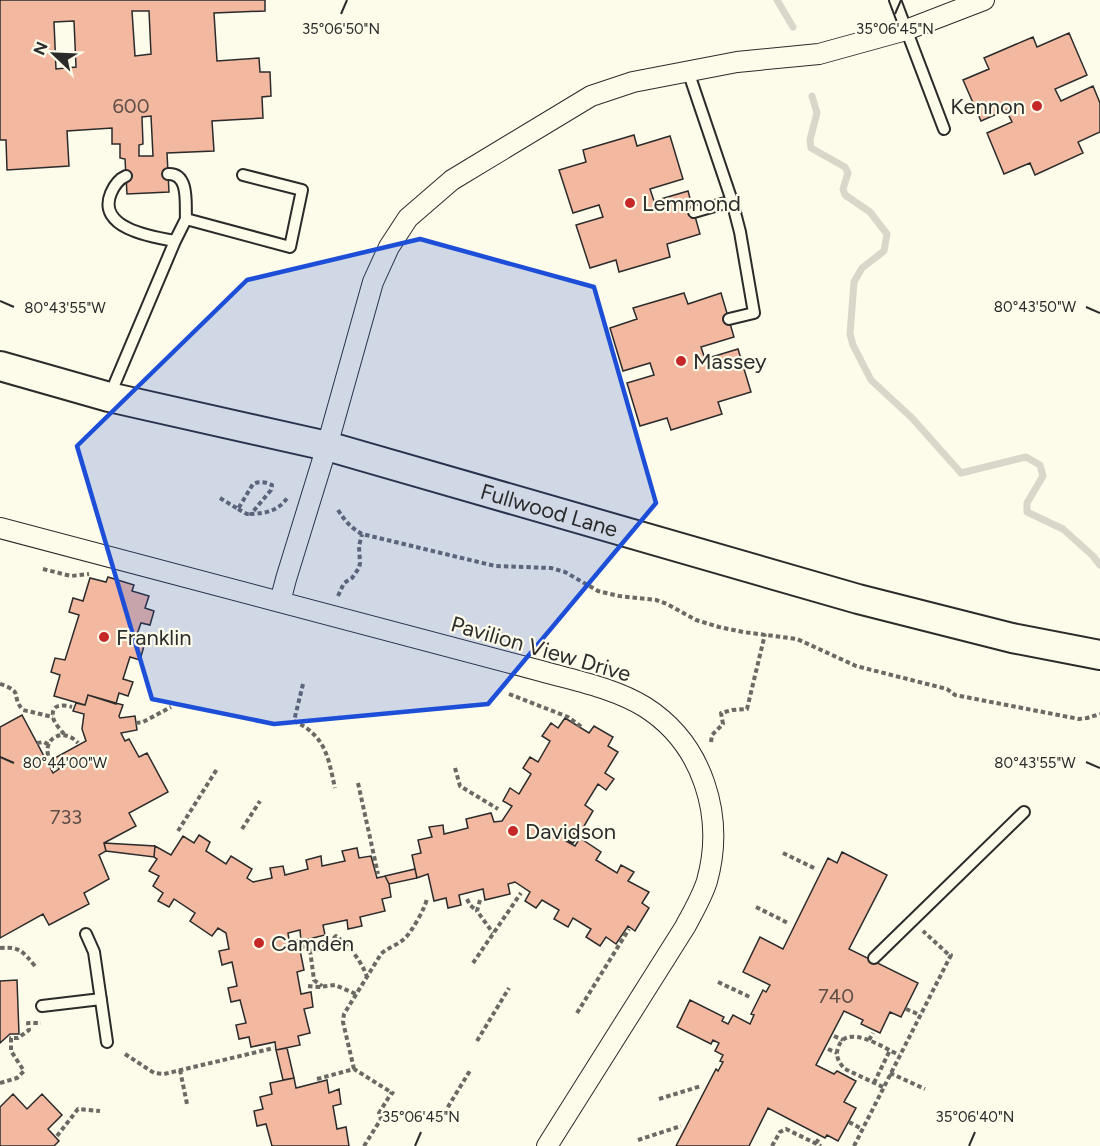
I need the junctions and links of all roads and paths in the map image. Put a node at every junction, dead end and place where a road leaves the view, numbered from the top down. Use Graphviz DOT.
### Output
graph roads {
  1 [pos="895,0"];
  2 [pos="984,0"];
  3 [pos="906,30"];
  4 [pos="688,71"];
  5 [pos="944,129"];
  6 [pos="168,174"];
  7 [pos="126,176"];
  8 [pos="243,176"];
  9 [pos="732,201"];
  10 [pos="694,213"];
  11 [pos="186,219"];
  12 [pos="176,241"];
  13 [pos="729,319"];
  14 [pos="0,366"];
  15 [pos="108,397"];
  16 [pos="327,446"];
  17 [pos="289,496"];
  18 [pos="220,498"];
  19 [pos="238,509"];
  20 [pos="338,510"];
  21 [pos="251,514"];
  22 [pos="0,528"];
  23 [pos="362,534"];
  24 [pos="43,569"];
  25 [pos="97,576"];
  26 [pos="280,602"];
  27 [pos="331,616"];
  28 [pos="765,634"];
  29 [pos="1100,655"];
  30 [pos="0,684"];
  31 [pos="303,684"];
  32 [pos="509,694"];
  33 [pos="171,706"];
  34 [pos="72,707"];
  35 [pos="1100,714"];
  36 [pos="52,717"];
  37 [pos="136,723"];
  38 [pos="584,728"];
  39 [pos="64,734"];
  40 [pos="711,742"];
  41 [pos="37,743"];
  42 [pos="78,743"];
  43 [pos="49,745"];
  44 [pos="456,768"];
  45 [pos="55,769"];
  46 [pos="217,769"];
  47 [pos="358,783"];
  48 [pos="335,788"];
  49 [pos="260,801"];
  50 [pos="498,809"];
  51 [pos="1024,812"];
  52 [pos="242,828"];
  53 [pos="178,831"];
  54 [pos="783,853"];
  55 [pos="816,869"];
  56 [pos="378,874"];
  57 [pos="521,893"];
  58 [pos="427,898"];
  59 [pos="467,899"];
  60 [pos="480,900"];
  61 [pos="756,907"];
  62 [pos="477,911"];
  63 [pos="912,921"];
  64 [pos="788,923"];
  65 [pos="629,929"];
  66 [pos="86,933"];
  67 [pos="493,933"];
  68 [pos="296,940"];
  69 [pos="0,948"];
  70 [pos="310,950"];
  71 [pos="874,958"];
  72 [pos="473,963"];
  73 [pos="35,966"];
  74 [pos="367,977"];
  75 [pos="718,982"];
  76 [pos="308,986"];
  77 [pos="322,987"];
  78 [pos="510,988"];
  79 [pos="356,994"];
  80 [pos="752,998"];
  81 [pos="101,999"];
  82 [pos="42,1006"];
  83 [pos="906,1009"];
  84 [pos="577,1014"];
  85 [pos="920,1015"];
  86 [pos="33,1023"];
  87 [pos="873,1033"];
  88 [pos="834,1036"];
  89 [pos="843,1040"];
  90 [pos="869,1040"];
  91 [pos="477,1041"];
  92 [pos="107,1042"];
  93 [pos="274,1048"];
  94 [pos="828,1049"];
  95 [pos="890,1050"];
  96 [pos="837,1053"];
  97 [pos="125,1054"];
  98 [pos="900,1055"];
  99 [pos="354,1069"];
  100 [pos="471,1069"];
  101 [pos="180,1070"];
  102 [pos="890,1073"];
  103 [pos="317,1079"];
  104 [pos="0,1082"];
  105 [pos="874,1083"];
  106 [pos="701,1086"];
  107 [pos="883,1087"];
  108 [pos="925,1089"];
  109 [pos="659,1099"];
  110 [pos="187,1104"];
  111 [pos="100,1111"];
  112 [pos="440,1120"];
  113 [pos="849,1122"];
  114 [pos="681,1126"];
  115 [pos="862,1129"];
  116 [pos="57,1136"];
  117 [pos="820,1137"];
  118 [pos="638,1140"];
  119 [pos="819,1145"];
  120 [pos="364,1146"];
  121 [pos="547,1146"];
  122 [pos="772,1146"];
  123 [pos="854,1146"];
  1 -- 3 [label="lane"];
  2 -- 3 [label="street"];
  3 -- 4 [label="street"];
  3 -- 5 [label="lane"];
  4 -- 9 [label="lane"];
  4 -- 16 [label="street"];
  6 -- 11 [label="lane"];
  7 -- 12 [label="lane"];
  8 -- 11 [label="lane"];
  9 -- 10 [label="lane"];
  9 -- 13 [label="lane"];
  11 -- 12 [label="lane"];
  12 -- 15 [label="lane"];
  14 -- 15 [label="street, Fullwood Lane"];
  15 -- 16 [label="street, Fullwood Lane"];
  16 -- 26 [label="street"];
  16 -- 29 [label="street, Fullwood Lane"];
  17 -- 21 [label="path"];
  18 -- 19 [label="path"];
  19 -- 21 [label="path"];
  19 -- 21 [label="path"];
  20 -- 23 [label="path"];
  22 -- 26 [label="street, Pavilion View Drive"];
  23 -- 27 [label="path"];
  23 -- 28 [label="path"];
  24 -- 25 [label="path"];
  26 -- 27 [label="street, Pavilion View Drive"];
  27 -- 121 [label="street, Pavilion View Drive"];
  28 -- 35 [label="path"];
  28 -- 40 [label="path"];
  30 -- 36 [label="path"];
  31 -- 48 [label="path"];
  32 -- 38 [label="path"];
  33 -- 37 [label="path"];
  34 -- 36 [label="path"];
  36 -- 39 [label="path"];
  39 -- 42 [label="path"];
  39 -- 43 [label="path"];
  41 -- 43 [label="path"];
  43 -- 45 [label="path"];
  44 -- 50 [label="path"];
  46 -- 53 [label="path"];
  47 -- 56 [label="path"];
  49 -- 52 [label="path"];
  51 -- 63 [label="lane"];
  54 -- 55 [label="path"];
  57 -- 67 [label="path"];
  58 -- 74 [label="path"];
  59 -- 62 [label="path"];
  60 -- 62 [label="path"];
  61 -- 64 [label="path"];
  62 -- 67 [label="path"];
  63 -- 71 [label="lane"];
  63 -- 85 [label="path"];
  65 -- 84 [label="path"];
  66 -- 81 [label="lane"];
  67 -- 72 [label="path"];
  68 -- 70 [label="path"];
  69 -- 73 [label="path"];
  70 -- 74 [label="path"];
  70 -- 77 [label="path"];
  74 -- 79 [label="path"];
  75 -- 80 [label="path"];
  76 -- 77 [label="path"];
  77 -- 79 [label="path"];
  78 -- 91 [label="path"];
  79 -- 99 [label="path"];
  81 -- 82 [label="lane"];
  81 -- 92 [label="lane"];
  83 -- 85 [label="path"];
  85 -- 98 [label="path"];
  86 -- 104 [label="path"];
  87 -- 90 [label="path"];
  88 -- 89 [label="path"];
  89 -- 90 [label="path"];
  89 -- 96 [label="path"];
  90 -- 95 [label="path"];
  93 -- 101 [label="path"];
  94 -- 96 [label="path"];
  95 -- 98 [label="path"];
  95 -- 105 [label="path"];
  96 -- 105 [label="path"];
  97 -- 101 [label="path"];
  98 -- 102 [label="path"];
  99 -- 103 [label="path"];
  99 -- 120 [label="path"];
  100 -- 112 [label="path"];
  101 -- 110 [label="path"];
  102 -- 107 [label="path"];
  102 -- 108 [label="path"];
  105 -- 107 [label="path"];
  106 -- 109 [label="path"];
  107 -- 115 [label="path"];
  111 -- 116 [label="path"];
  113 -- 115 [label="path"];
  114 -- 118 [label="path"];
  115 -- 123 [label="path"];
  117 -- 119 [label="path"];
  119 -- 122 [label="path"];
}
